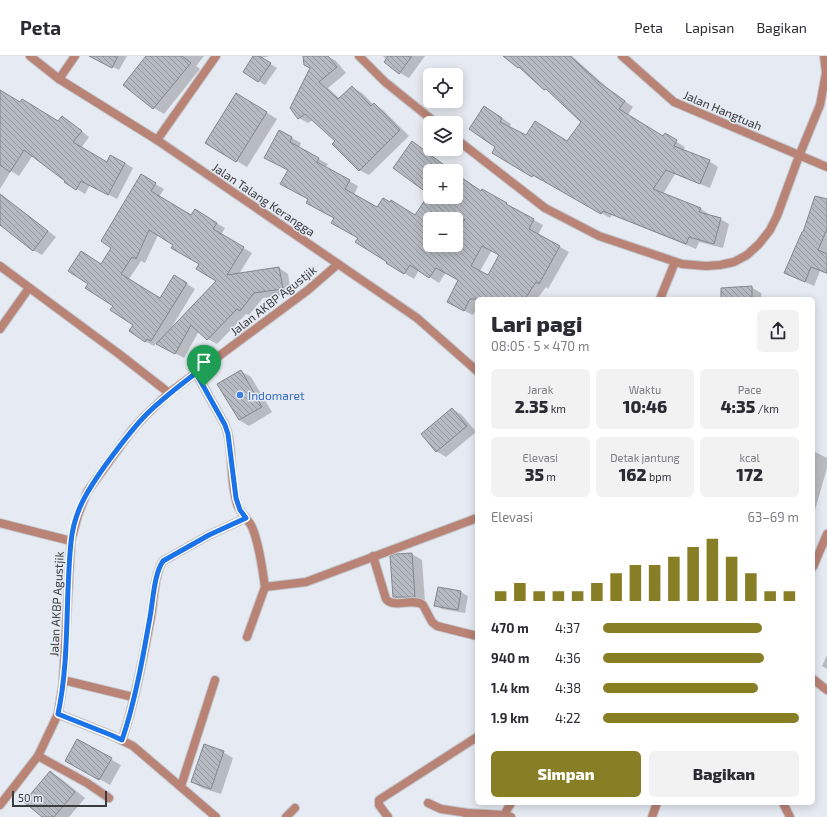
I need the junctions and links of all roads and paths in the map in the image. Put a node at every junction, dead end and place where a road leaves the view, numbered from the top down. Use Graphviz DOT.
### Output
graph roads {
  1 [pos="30,56"];
  2 [pos="75,56"];
  3 [pos="216,56"];
  4 [pos="359,56"];
  5 [pos="622,56"];
  6 [pos="824,56"];
  7 [pos="59,79"];
  8 [pos="427,116"];
  9 [pos="157,140"];
  10 [pos="463,144"];
  11 [pos="799,156"];
  12 [pos="827,167"];
  13 [pos="674,262"];
  14 [pos="338,264"];
  15 [pos="0,266"];
  16 [pos="29,288"];
  17 [pos="661,297"];
  18 [pos="0,329"];
  19 [pos="475,368"];
  20 [pos="196,373"];
  21 [pos="169,393"];
  22 [pos="246,518"];
  23 [pos="475,519"];
  24 [pos="0,523"];
  25 [pos="827,534"];
  26 [pos="71,540"];
  27 [pos="374,556"];
  28 [pos="815,562"];
  29 [pos="265,587"];
  30 [pos="475,636"];
  31 [pos="247,637"];
  32 [pos="63,680"];
  33 [pos="215,680"];
  34 [pos="815,681"];
  35 [pos="827,690"];
  36 [pos="133,697"];
  37 [pos="58,714"];
  38 [pos="475,738"];
  39 [pos="122,740"];
  40 [pos="38,756"];
  41 [pos="181,786"];
  42 [pos="109,798"];
  43 [pos="428,803"];
  44 [pos="0,805"];
  45 [pos="511,805"];
  46 [pos="656,805"];
  47 [pos="784,805"];
  48 [pos="294,808"];
  49 [pos="467,815"];
  50 [pos="508,816"];
  51 [pos="216,817"];
  52 [pos="286,817"];
  53 [pos="388,817"];
  54 [pos="652,817"];
  55 [pos="790,817"];
  1 -- 7 [label="street, Jalan Talang Kerangga"];
  2 -- 7 [label="street"];
  3 -- 9 [label="street"];
  4 -- 8 [label="street"];
  5 -- 11 [label="street, Jalan Hangtuah"];
  6 -- 11 [label="street"];
  7 -- 9 [label="street, Jalan Talang Kerangga"];
  9 -- 14 [label="street, Jalan Talang Kerangga"];
  10 -- 13 [label="street"];
  11 -- 12 [label="street, Jalan Hangtuah"];
  11 -- 13 [label="street"];
  13 -- 17 [label="street"];
  14 -- 19 [label="street, Jalan Talang Kerangga"];
  14 -- 20 [label="street, Jalan AKBP Agustjik"];
  15 -- 16 [label="street"];
  16 -- 18 [label="street"];
  16 -- 21 [label="street"];
  20 -- 21 [label="street, Jalan AKBP Agustjik"];
  20 -- 22 [label="street"];
  21 -- 26 [label="street, Jalan AKBP Agustjik"];
  22 -- 29 [label="street"];
  22 -- 36 [label="street"];
  23 -- 27 [label="street"];
  24 -- 26 [label="street"];
  25 -- 28 [label="street"];
  26 -- 32 [label="street, Jalan AKBP Agustjik"];
  27 -- 29 [label="street"];
  27 -- 30 [label="street"];
  29 -- 31 [label="street"];
  32 -- 36 [label="street"];
  32 -- 37 [label="street, Jalan AKBP Agustjik"];
  33 -- 41 [label="street"];
  34 -- 35 [label="street"];
  36 -- 39 [label="street"];
  37 -- 39 [label="street"];
  37 -- 40 [label="street, Jalan AKBP Agustjik"];
  38 -- 53 [label="street"];
  39 -- 41 [label="street"];
  40 -- 42 [label="street"];
  40 -- 44 [label="street, Jalan AKBP Agustjik"];
  41 -- 51 [label="street"];
  43 -- 49 [label="street"];
  45 -- 50 [label="street"];
  46 -- 54 [label="street"];
  47 -- 55 [label="street"];
  48 -- 52 [label="street"];
  49 -- 50 [label="street"];
}
